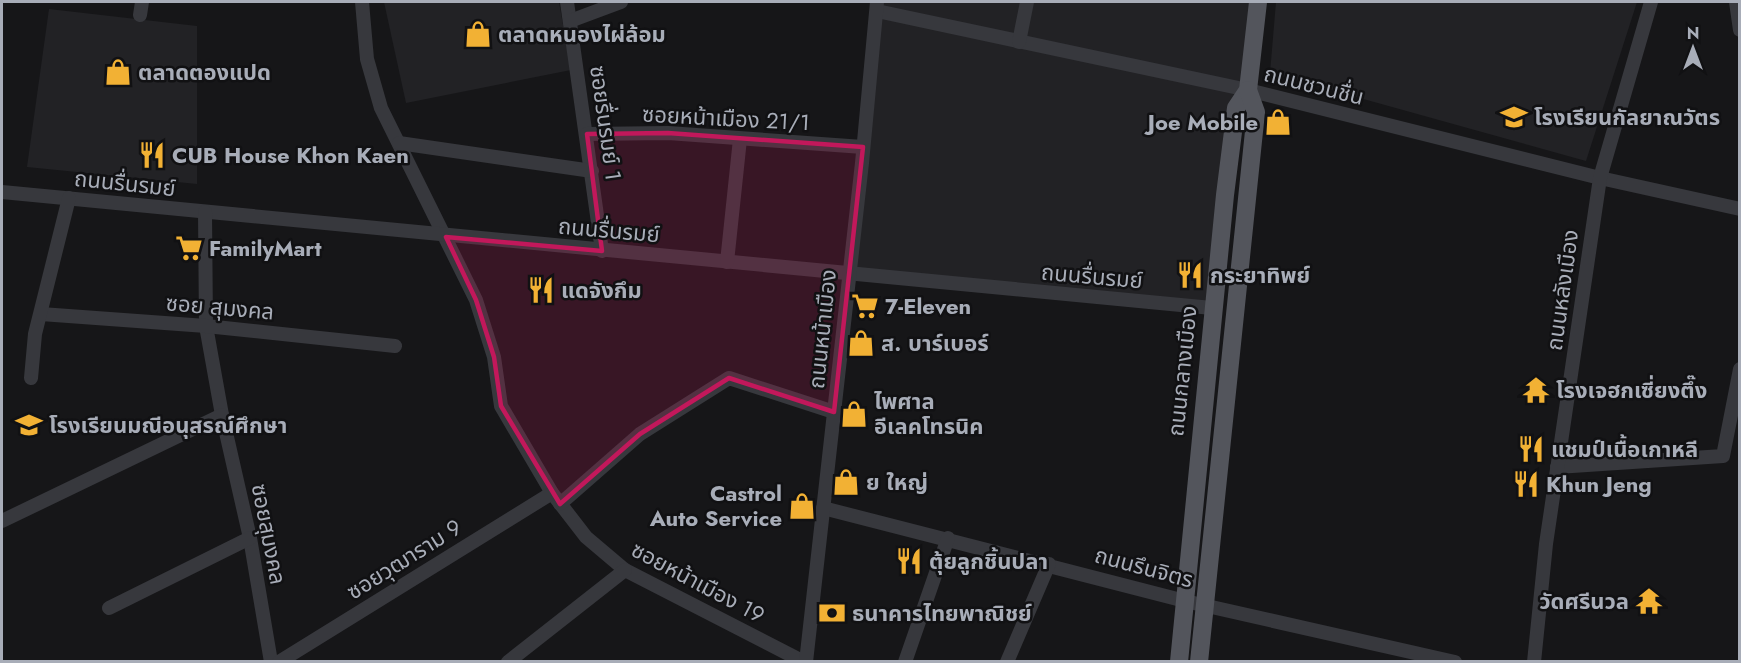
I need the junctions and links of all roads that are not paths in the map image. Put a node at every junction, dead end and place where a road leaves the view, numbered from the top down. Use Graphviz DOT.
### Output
graph roads {
  1 [pos="362,2"];
  2 [pos="567,2"];
  3 [pos="621,2"];
  4 [pos="1027,2"];
  5 [pos="1258,2"];
  6 [pos="1651,2"];
  7 [pos="1736,2"];
  8 [pos="877,6"];
  9 [pos="570,21"];
  10 [pos="1740,30"];
  11 [pos="1019,42"];
  12 [pos="1248,90"];
  13 [pos="587,134"];
  14 [pos="740,140"];
  15 [pos="399,143"];
  16 [pos="863,147"];
  17 [pos="591,171"];
  18 [pos="1600,178"];
  19 [pos="2,192"];
  20 [pos="69,198"];
  21 [pos="1740,209"];
  22 [pos="205,212"];
  23 [pos="446,237"];
  24 [pos="602,251"];
  25 [pos="726,262"];
  26 [pos="849,274"];
  27 [pos="1212,308"];
  28 [pos="1235,311"];
  29 [pos="41,314"];
  30 [pos="206,326"];
  31 [pos="395,346"];
  32 [pos="1740,369"];
  33 [pos="31,378"];
  34 [pos="834,412"];
  35 [pos="222,415"];
  36 [pos="1557,467"];
  37 [pos="556,498"];
  38 [pos="823,508"];
  39 [pos="2,521"];
  40 [pos="250,538"];
  41 [pos="948,538"];
  42 [pos="1049,564"];
  43 [pos="625,570"];
  44 [pos="1185,601"];
  45 [pos="1204,604"];
  46 [pos="109,608"];
  47 [pos="271,662"];
  48 [pos="279,662"];
  49 [pos="508,662"];
  50 [pos="805,662"];
  51 [pos="905,662"];
  52 [pos="1007,662"];
  53 [pos="1179,662"];
  54 [pos="1199,662"];
  55 [pos="1455,662"];
  56 [pos="1534,662"];
  1 -- 15 [label="street, ซอยหน้าเมือง 19"];
  2 -- 9 [label="street, ซอยรื่นรมย์ 1"];
  3 -- 9 [label="street"];
  4 -- 11 [label="street"];
  5 -- 12 [label="main road, ถนนกลางเมือง"];
  6 -- 18 [label="street, ถนนหลังเมือง"];
  7 -- 10 [label="street"];
  8 -- 11 [label="street, ถนนชวนชื่น"];
  8 -- 16 [label="street, ถนนหน้าเมือง"];
  9 -- 13 [label="street, ซอยรื่นรมย์ 1"];
  11 -- 12 [label="street, ถนนชวนชื่น"];
  12 -- 18 [label="street, ถนนชวนชื่น"];
  12 -- 27 [label="main road, ถนนกลางเมือง"];
  12 -- 28 [label="main road, ถนนกลางเมือง"];
  13 -- 14 [label="street, ซอยหน้าเมือง 21/1"];
  13 -- 17 [label="street, ซอยรื่นรมย์ 1"];
  14 -- 16 [label="street, ซอยหน้าเมือง 21/1"];
  14 -- 25 [label="street"];
  15 -- 17 [label="street"];
  15 -- 23 [label="street, ซอยหน้าเมือง 19"];
  16 -- 26 [label="street, ถนนหน้าเมือง"];
  17 -- 24 [label="street, ซอยรื่นรมย์ 1"];
  18 -- 21 [label="street, ถนนชวนชื่น"];
  18 -- 36 [label="street, ถนนหลังเมือง"];
  19 -- 20 [label="street, ถนนรื่นรมย์"];
  20 -- 22 [label="street, ถนนรื่นรมย์"];
  20 -- 29 [label="street"];
  22 -- 23 [label="street, ถนนรื่นรมย์"];
  22 -- 30 [label="street, ซอยสุมงคล"];
  23 -- 24 [label="street, ถนนรื่นรมย์"];
  23 -- 37 [label="street, ซอยหน้าเมือง 19"];
  24 -- 25 [label="street, ถนนรื่นรมย์"];
  25 -- 26 [label="street, ถนนรื่นรมย์"];
  26 -- 27 [label="street, ถนนรื่นรมย์"];
  26 -- 34 [label="street, ถนนหน้าเมือง"];
  27 -- 28 [label="main road"];
  27 -- 44 [label="main road, ถนนกลางเมือง"];
  28 -- 45 [label="main road, ถนนกลางเมือง"];
  29 -- 30 [label="street, ซอย สุมงคล"];
  29 -- 33 [label="street"];
  30 -- 31 [label="street, ซอย สุมงคล"];
  30 -- 35 [label="street, ซอยสุมงคล"];
  32 -- 36 [label="street"];
  34 -- 37 [label="street, ซอยวุฒาราม 9"];
  34 -- 38 [label="street, ถนนหน้าเมือง"];
  35 -- 39 [label="street"];
  35 -- 40 [label="street, ซอยสุมงคล"];
  36 -- 56 [label="street, ถนนหลังเมือง"];
  37 -- 43 [label="street, ซอยหน้าเมือง 19"];
  37 -- 48 [label="street, ซอยวุฒาราม 9"];
  38 -- 41 [label="street, ถนนรึนจิตร"];
  38 -- 50 [label="street, ถนนหน้าเมือง"];
  40 -- 46 [label="street"];
  40 -- 47 [label="street, ซอยสุมงคล"];
  41 -- 42 [label="street, ถนนรึนจิตร"];
  41 -- 51 [label="street"];
  42 -- 44 [label="street, ถนนรึนจิตร"];
  42 -- 52 [label="street"];
  43 -- 49 [label="street"];
  43 -- 50 [label="street, ซอยหน้าเมือง 19"];
  44 -- 45 [label="street, ถนนรึนจิตร"];
  44 -- 53 [label="main road, ถนนกลางเมือง"];
  45 -- 54 [label="main road, ถนนกลางเมือง"];
  45 -- 55 [label="street, ถนนรึนจิตร"];
}
